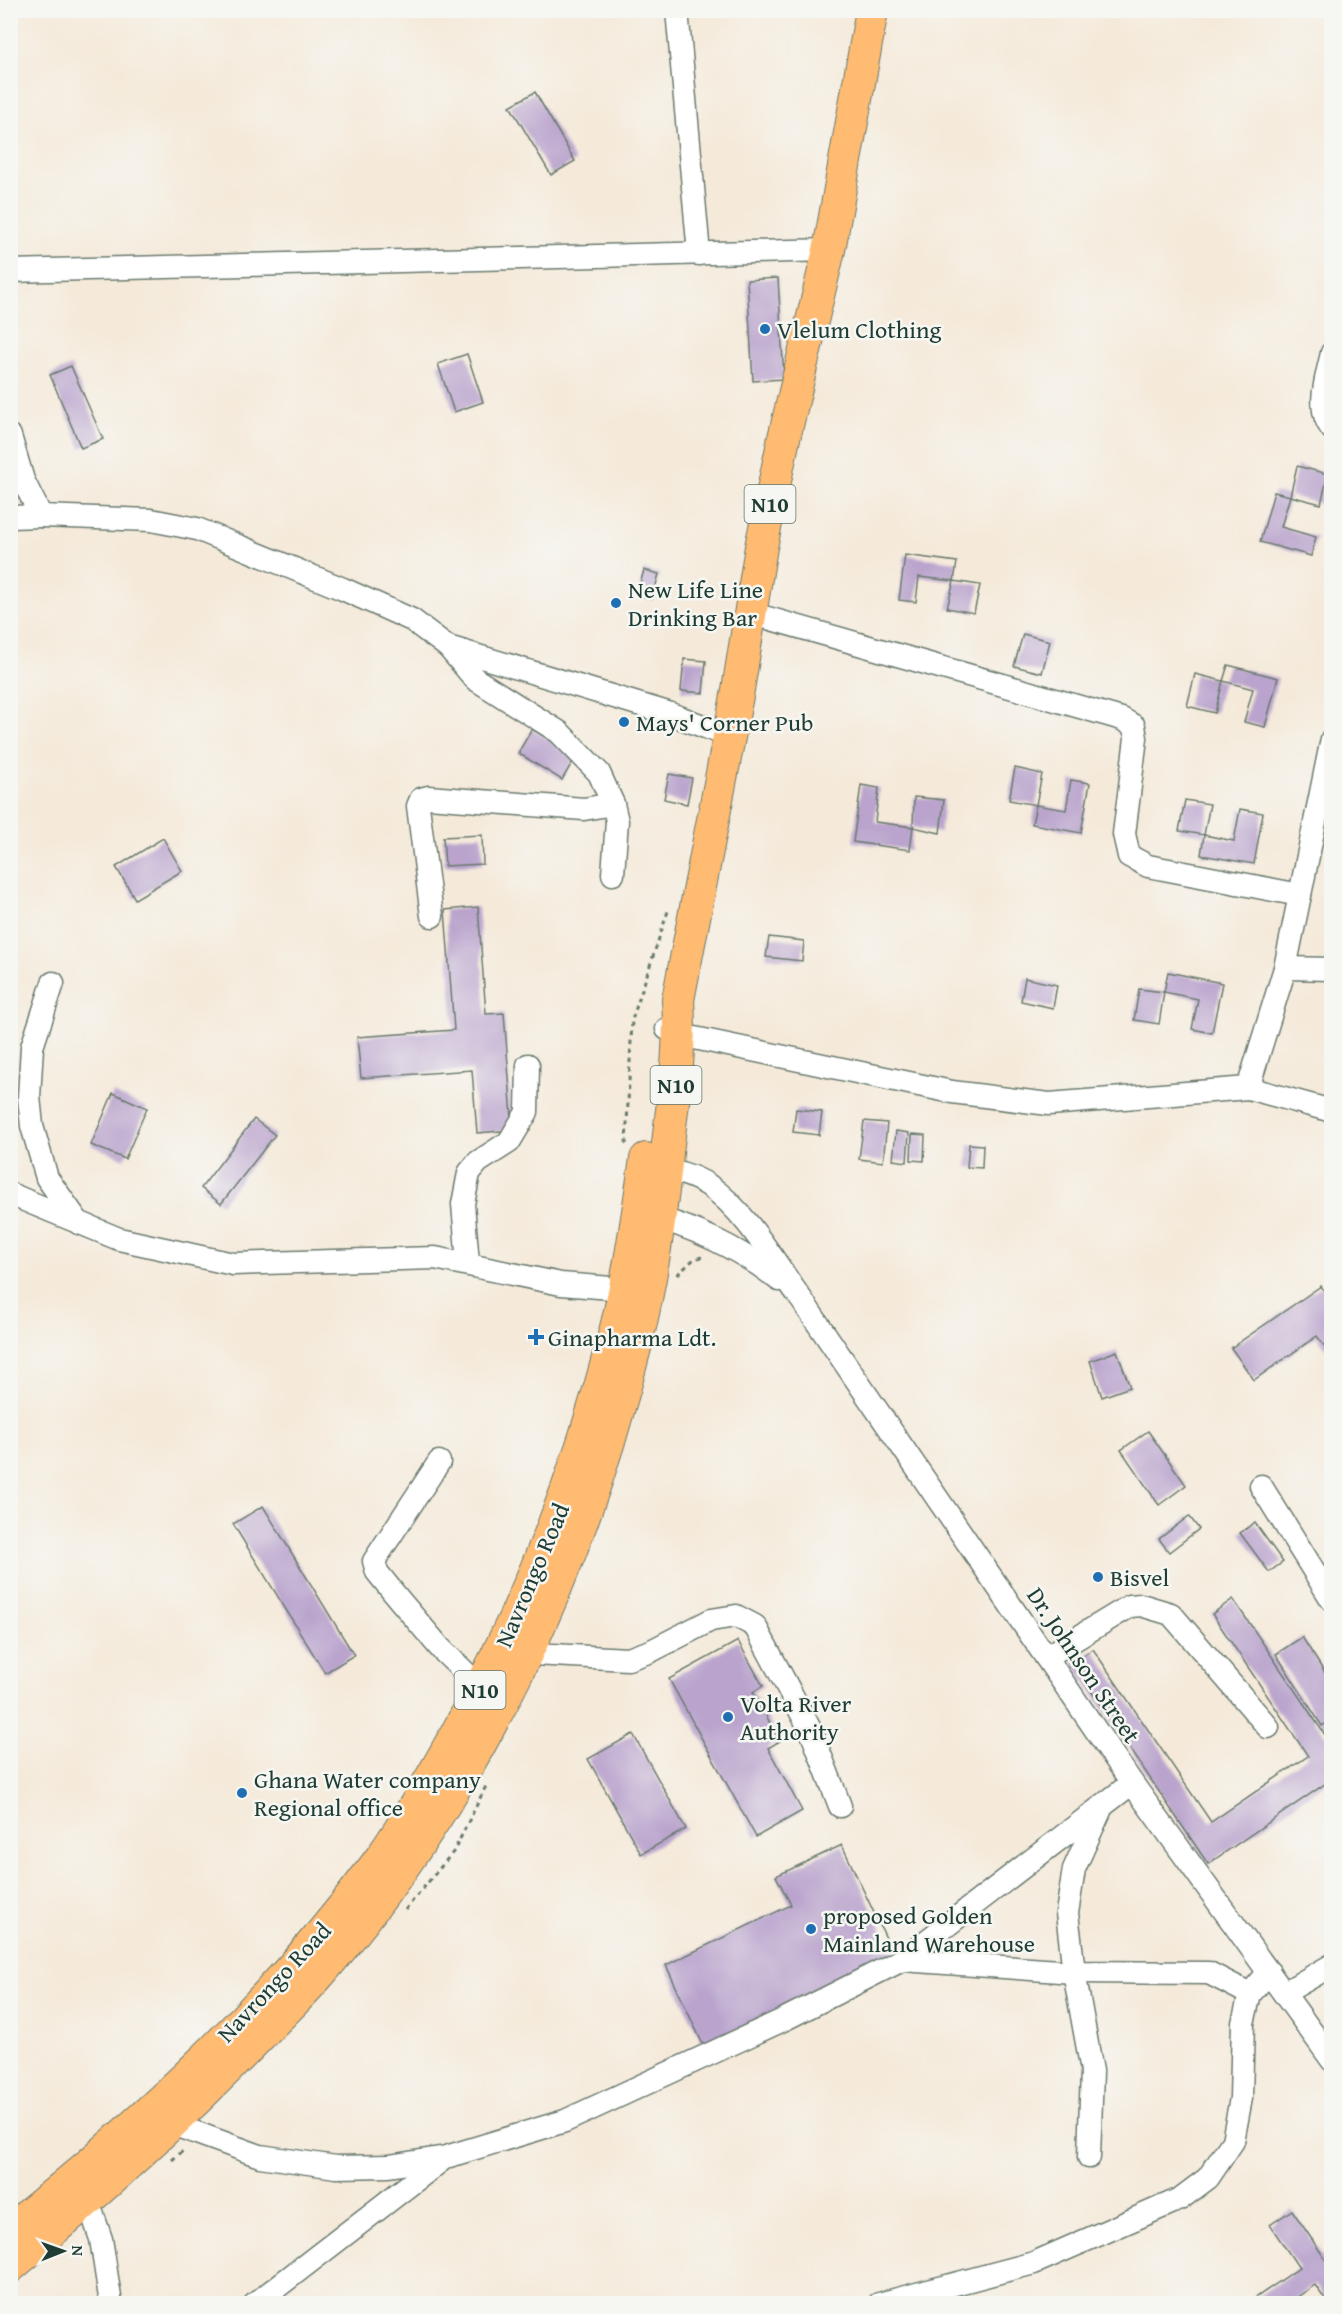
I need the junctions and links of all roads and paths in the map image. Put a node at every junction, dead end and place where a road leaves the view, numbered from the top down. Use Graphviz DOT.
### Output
graph roads {
  1 [pos="677,10"];
  2 [pos="872,10"];
  3 [pos="829,250"];
  4 [pos="699,254"];
  5 [pos="10,271"];
  6 [pos="1332,353"];
  7 [pos="1332,429"];
  8 [pos="10,436"];
  9 [pos="41,516"];
  10 [pos="10,517"];
  11 [pos="750,613"];
  12 [pos="448,647"];
  13 [pos="729,736"];
  14 [pos="1332,738"];
  15 [pos="613,804"];
  16 [pos="613,874"];
  17 [pos="1300,895"];
  18 [pos="670,905"];
  19 [pos="432,916"];
  20 [pos="1286,968"];
  21 [pos="1332,969"];
  22 [pos="53,983"];
  23 [pos="674,1032"];
  24 [pos="528,1065"];
  25 [pos="1248,1088"];
  26 [pos="1332,1111"];
  27 [pos="645,1162"];
  28 [pos="10,1194"];
  29 [pos="649,1216"];
  30 [pos="80,1223"];
  31 [pos="468,1263"];
  32 [pos="624,1289"];
  33 [pos="799,1296"];
  34 [pos="439,1462"];
  35 [pos="1261,1486"];
  36 [pos="1332,1600"];
  37 [pos="513,1653"];
  38 [pos="1046,1657"];
  39 [pos="481,1688"];
  40 [pos="1268,1727"];
  41 [pos="1132,1784"];
  42 [pos="840,1806"];
  43 [pos="1102,1807"];
  44 [pos="902,1960"];
  45 [pos="1332,1965"];
  46 [pos="1269,1971"];
  47 [pos="1074,1972"];
  48 [pos="1284,1993"];
  49 [pos="1250,1994"];
  50 [pos="1332,2060"];
  51 [pos="172,2124"];
  52 [pos="446,2157"];
  53 [pos="1089,2157"];
  54 [pos="88,2201"];
  55 [pos="10,2230"];
  56 [pos="10,2268"];
  57 [pos="111,2304"];
  58 [pos="255,2304"];
  59 [pos="879,2304"];
  1 -- 4 [label="street"];
  2 -- 3 [label="highway, N10"];
  3 -- 4 [label="street"];
  3 -- 11 [label="highway, N10"];
  4 -- 5 [label="street"];
  6 -- 7 [label="street"];
  8 -- 9 [label="street"];
  9 -- 10 [label="street"];
  9 -- 12 [label="street"];
  11 -- 13 [label="highway, N10"];
  11 -- 17 [label="street"];
  12 -- 13 [label="street"];
  12 -- 15 [label="street"];
  13 -- 23 [label="highway, Navrongo Road / N10"];
  14 -- 17 [label="street"];
  15 -- 16 [label="street"];
  15 -- 19 [label="street"];
  17 -- 20 [label="street"];
  18 -- 27 [label="path"];
  20 -- 21 [label="street"];
  20 -- 25 [label="street"];
  22 -- 30 [label="street"];
  23 -- 25 [label="street"];
  23 -- 27 [label="highway, Navrongo Road / N10"];
  24 -- 31 [label="street"];
  25 -- 26 [label="street"];
  27 -- 29 [label="highway, Navrongo Road / N10"];
  27 -- 33 [label="street, Dr. Johnson Street"];
  28 -- 30 [label="street"];
  29 -- 32 [label="highway, Navrongo Road / N10"];
  29 -- 33 [label="street, Dr. Johnson Street"];
  29 -- 37 [label="highway, Navrongo Road / N10"];
  30 -- 31 [label="street"];
  31 -- 32 [label="street"];
  32 -- 37 [label="highway, Navrongo Road / N10"];
  33 -- 38 [label="street, Dr. Johnson Street"];
  34 -- 39 [label="street"];
  35 -- 36 [label="street"];
  37 -- 39 [label="highway, Navrongo Road / N10"];
  37 -- 42 [label="street"];
  37 -- 51 [label="highway, Navrongo Road / N10"];
  38 -- 40 [label="street"];
  38 -- 41 [label="street, Dr. Johnson Street"];
  39 -- 55 [label="highway, Navrongo Road / N10"];
  41 -- 43 [label="street"];
  41 -- 46 [label="street, Dr. Johnson Street"];
  43 -- 44 [label="street"];
  43 -- 47 [label="street"];
  44 -- 47 [label="street"];
  44 -- 52 [label="street"];
  45 -- 48 [label="street"];
  46 -- 48 [label="street, Dr. Johnson Street"];
  46 -- 49 [label="street"];
  47 -- 49 [label="street"];
  47 -- 53 [label="street"];
  48 -- 50 [label="street, Dr. Johnson Street"];
  49 -- 59 [label="street"];
  51 -- 52 [label="street"];
  51 -- 54 [label="highway, Navrongo Road / N10"];
  52 -- 58 [label="street"];
  54 -- 56 [label="highway, Navrongo Road / N10"];
  54 -- 57 [label="street"];
}
